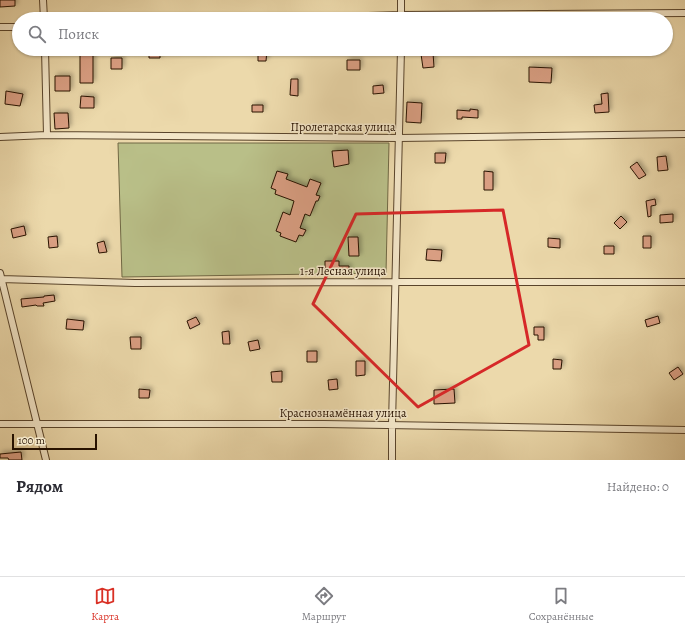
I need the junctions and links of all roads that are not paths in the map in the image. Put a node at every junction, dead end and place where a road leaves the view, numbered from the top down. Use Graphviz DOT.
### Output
graph roads {
  1 [pos="43,0"];
  2 [pos="401,0"];
  3 [pos="44,12"];
  4 [pos="401,12"];
  5 [pos="673,13"];
  6 [pos="685,13"];
  7 [pos="0,27"];
  8 [pos="12,27"];
  9 [pos="45,56"];
  10 [pos="401,56"];
  11 [pos="685,134"];
  12 [pos="47,135"];
  13 [pos="0,137"];
  14 [pos="399,138"];
  15 [pos="1,276"];
  16 [pos="395,282"];
  17 [pos="685,282"];
  18 [pos="0,424"];
  19 [pos="36,424"];
  20 [pos="392,424"];
  21 [pos="685,430"];
  22 [pos="46,460"];
  23 [pos="392,460"];
  1 -- 3 [label="street"];
  2 -- 4 [label="street"];
  5 -- 6 [label="street"];
  7 -- 8 [label="street"];
  9 -- 12 [label="street"];
  10 -- 14 [label="street"];
  11 -- 14 [label="street, Пролетарская улица"];
  12 -- 13 [label="street, Пролетарская улица"];
  12 -- 14 [label="street, Пролетарская улица"];
  14 -- 16 [label="street"];
  15 -- 16 [label="street, 1-я Лесная улица"];
  15 -- 19 [label="street"];
  16 -- 17 [label="street, 1-я Лесная улица"];
  16 -- 20 [label="street"];
  18 -- 19 [label="street, Краснознамённая улица"];
  19 -- 20 [label="street, Краснознамённая улица"];
  19 -- 22 [label="street"];
  20 -- 21 [label="street, Краснознамённая улица"];
  20 -- 23 [label="street"];
}
